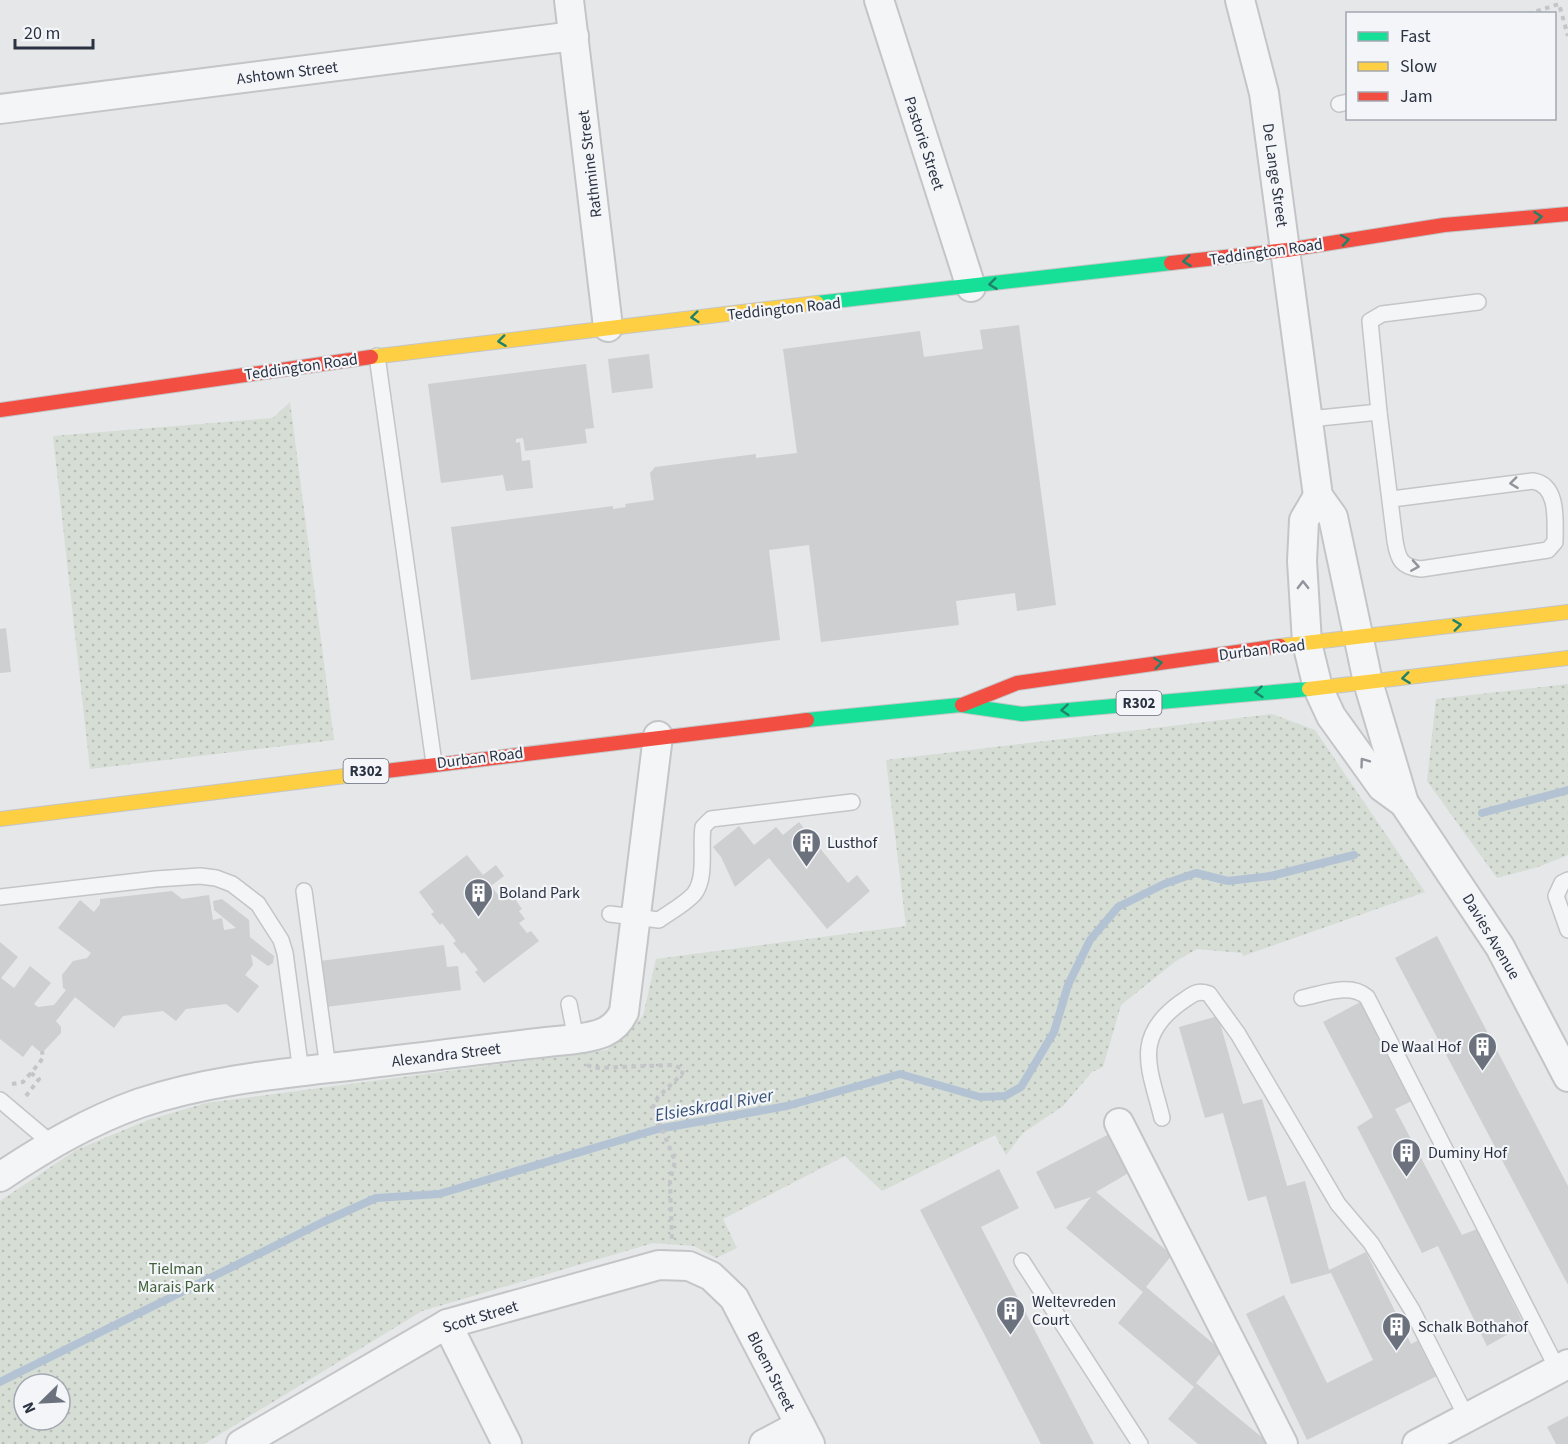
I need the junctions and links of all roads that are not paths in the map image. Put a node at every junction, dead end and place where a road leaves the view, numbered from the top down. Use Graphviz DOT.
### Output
graph roads {
  1 [pos="569,0"];
  2 [pos="879,0"];
  3 [pos="1240,0"];
  4 [pos="574,36"];
  5 [pos="0,109"];
  6 [pos="1568,214"];
  7 [pos="1287,250"];
  8 [pos="971,287"];
  9 [pos="1478,303"];
  10 [pos="608,327"];
  11 [pos="376,356"];
  12 [pos="0,410"];
  13 [pos="1379,412"];
  14 [pos="1309,419"];
  15 [pos="1318,496"];
  16 [pos="1392,499"];
  17 [pos="1568,612"];
  18 [pos="1357,637"];
  19 [pos="1307,643"];
  20 [pos="1568,658"];
  21 [pos="1368,682"];
  22 [pos="1318,688"];
  23 [pos="960,705"];
  24 [pos="658,736"];
  25 [pos="434,763"];
  26 [pos="852,802"];
  27 [pos="1404,803"];
  28 [pos="0,819"];
  29 [pos="1568,880"];
  30 [pos="304,891"];
  31 [pos="0,897"];
  32 [pos="623,916"];
  33 [pos="1568,930"];
  34 [pos="1302,998"];
  35 [pos="569,1004"];
  36 [pos="572,1040"];
  37 [pos="314,1070"];
  38 [pos="1568,1077"];
  39 [pos="0,1100"];
  40 [pos="1162,1118"];
  41 [pos="1119,1123"];
  42 [pos="51,1143"];
  43 [pos="0,1177"];
  44 [pos="1022,1261"];
  45 [pos="734,1298"];
  46 [pos="447,1324"];
  47 [pos="1563,1367"];
  48 [pos="1467,1418"];
  49 [pos="805,1435"];
  50 [pos="241,1444"];
  51 [pos="507,1444"];
  52 [pos="764,1444"];
  53 [pos="1140,1444"];
  54 [pos="1283,1444"];
  55 [pos="1417,1444"];
  1 -- 4 [label="street, Rathmine Street"];
  2 -- 8 [label="street, Pastorie Street"];
  3 -- 7 [label="street, De Lange Street"];
  4 -- 5 [label="street, Ashtown Street"];
  4 -- 10 [label="street, Rathmine Street"];
  7 -- 6 [label="main road, Teddington Road, one-way"];
  7 -- 8 [label="main road, Teddington Road, one-way"];
  7 -- 14 [label="street, De Lange Street"];
  8 -- 10 [label="main road, Teddington Road, one-way"];
  9 -- 13 [label="lane"];
  10 -- 11 [label="main road, Teddington Road, one-way"];
  11 -- 12 [label="main road, Teddington Road"];
  11 -- 25 [label="lane"];
  13 -- 14 [label="lane"];
  13 -- 16 [label="lane"];
  14 -- 15 [label="street, De Lange Street"];
  15 -- 18 [label="street, De Lange Street"];
  19 -- 15 [label="street, one-way"];
  16 -- 16 [label="lane, one-way"];
  18 -- 17 [label="main road, Durban Road / R302, one-way"];
  18 -- 19 [label="main road, Durban Road / R302"];
  18 -- 21 [label="street, De Lange Street"];
  19 -- 22 [label="street, Davies Avenue"];
  23 -- 19 [label="main road, Durban Road / R302, one-way"];
  20 -- 21 [label="main road, Durban Road / R302, one-way"];
  21 -- 22 [label="main road, Durban Road / R302"];
  21 -- 27 [label="street, Davies Avenue"];
  22 -- 23 [label="main road, Durban Road / R302, one-way"];
  27 -- 22 [label="street, Davies Avenue, one-way"];
  23 -- 24 [label="main road, Durban Road / R302"];
  24 -- 25 [label="main road, Durban Road / R302"];
  24 -- 32 [label="street, Alexandra Street"];
  25 -- 28 [label="main road, Durban Road / R302"];
  26 -- 32 [label="lane"];
  27 -- 38 [label="street, Davies Avenue"];
  29 -- 33 [label="lane"];
  30 -- 37 [label="lane"];
  31 -- 37 [label="lane"];
  32 -- 36 [label="street, Alexandra Street"];
  34 -- 47 [label="lane"];
  35 -- 36 [label="lane"];
  36 -- 37 [label="street, Alexandra Street"];
  37 -- 42 [label="street, Alexandra Street"];
  39 -- 42 [label="lane"];
  40 -- 48 [label="lane"];
  41 -- 54 [label="street"];
  42 -- 43 [label="street, Alexandra Street"];
  44 -- 53 [label="lane"];
  45 -- 46 [label="street, Scott Street"];
  45 -- 49 [label="street, Bloem Street"];
  46 -- 50 [label="street, Scott Street"];
  46 -- 51 [label="street"];
  47 -- 48 [label="street"];
  48 -- 55 [label="street"];
  49 -- 52 [label="street"];
}
